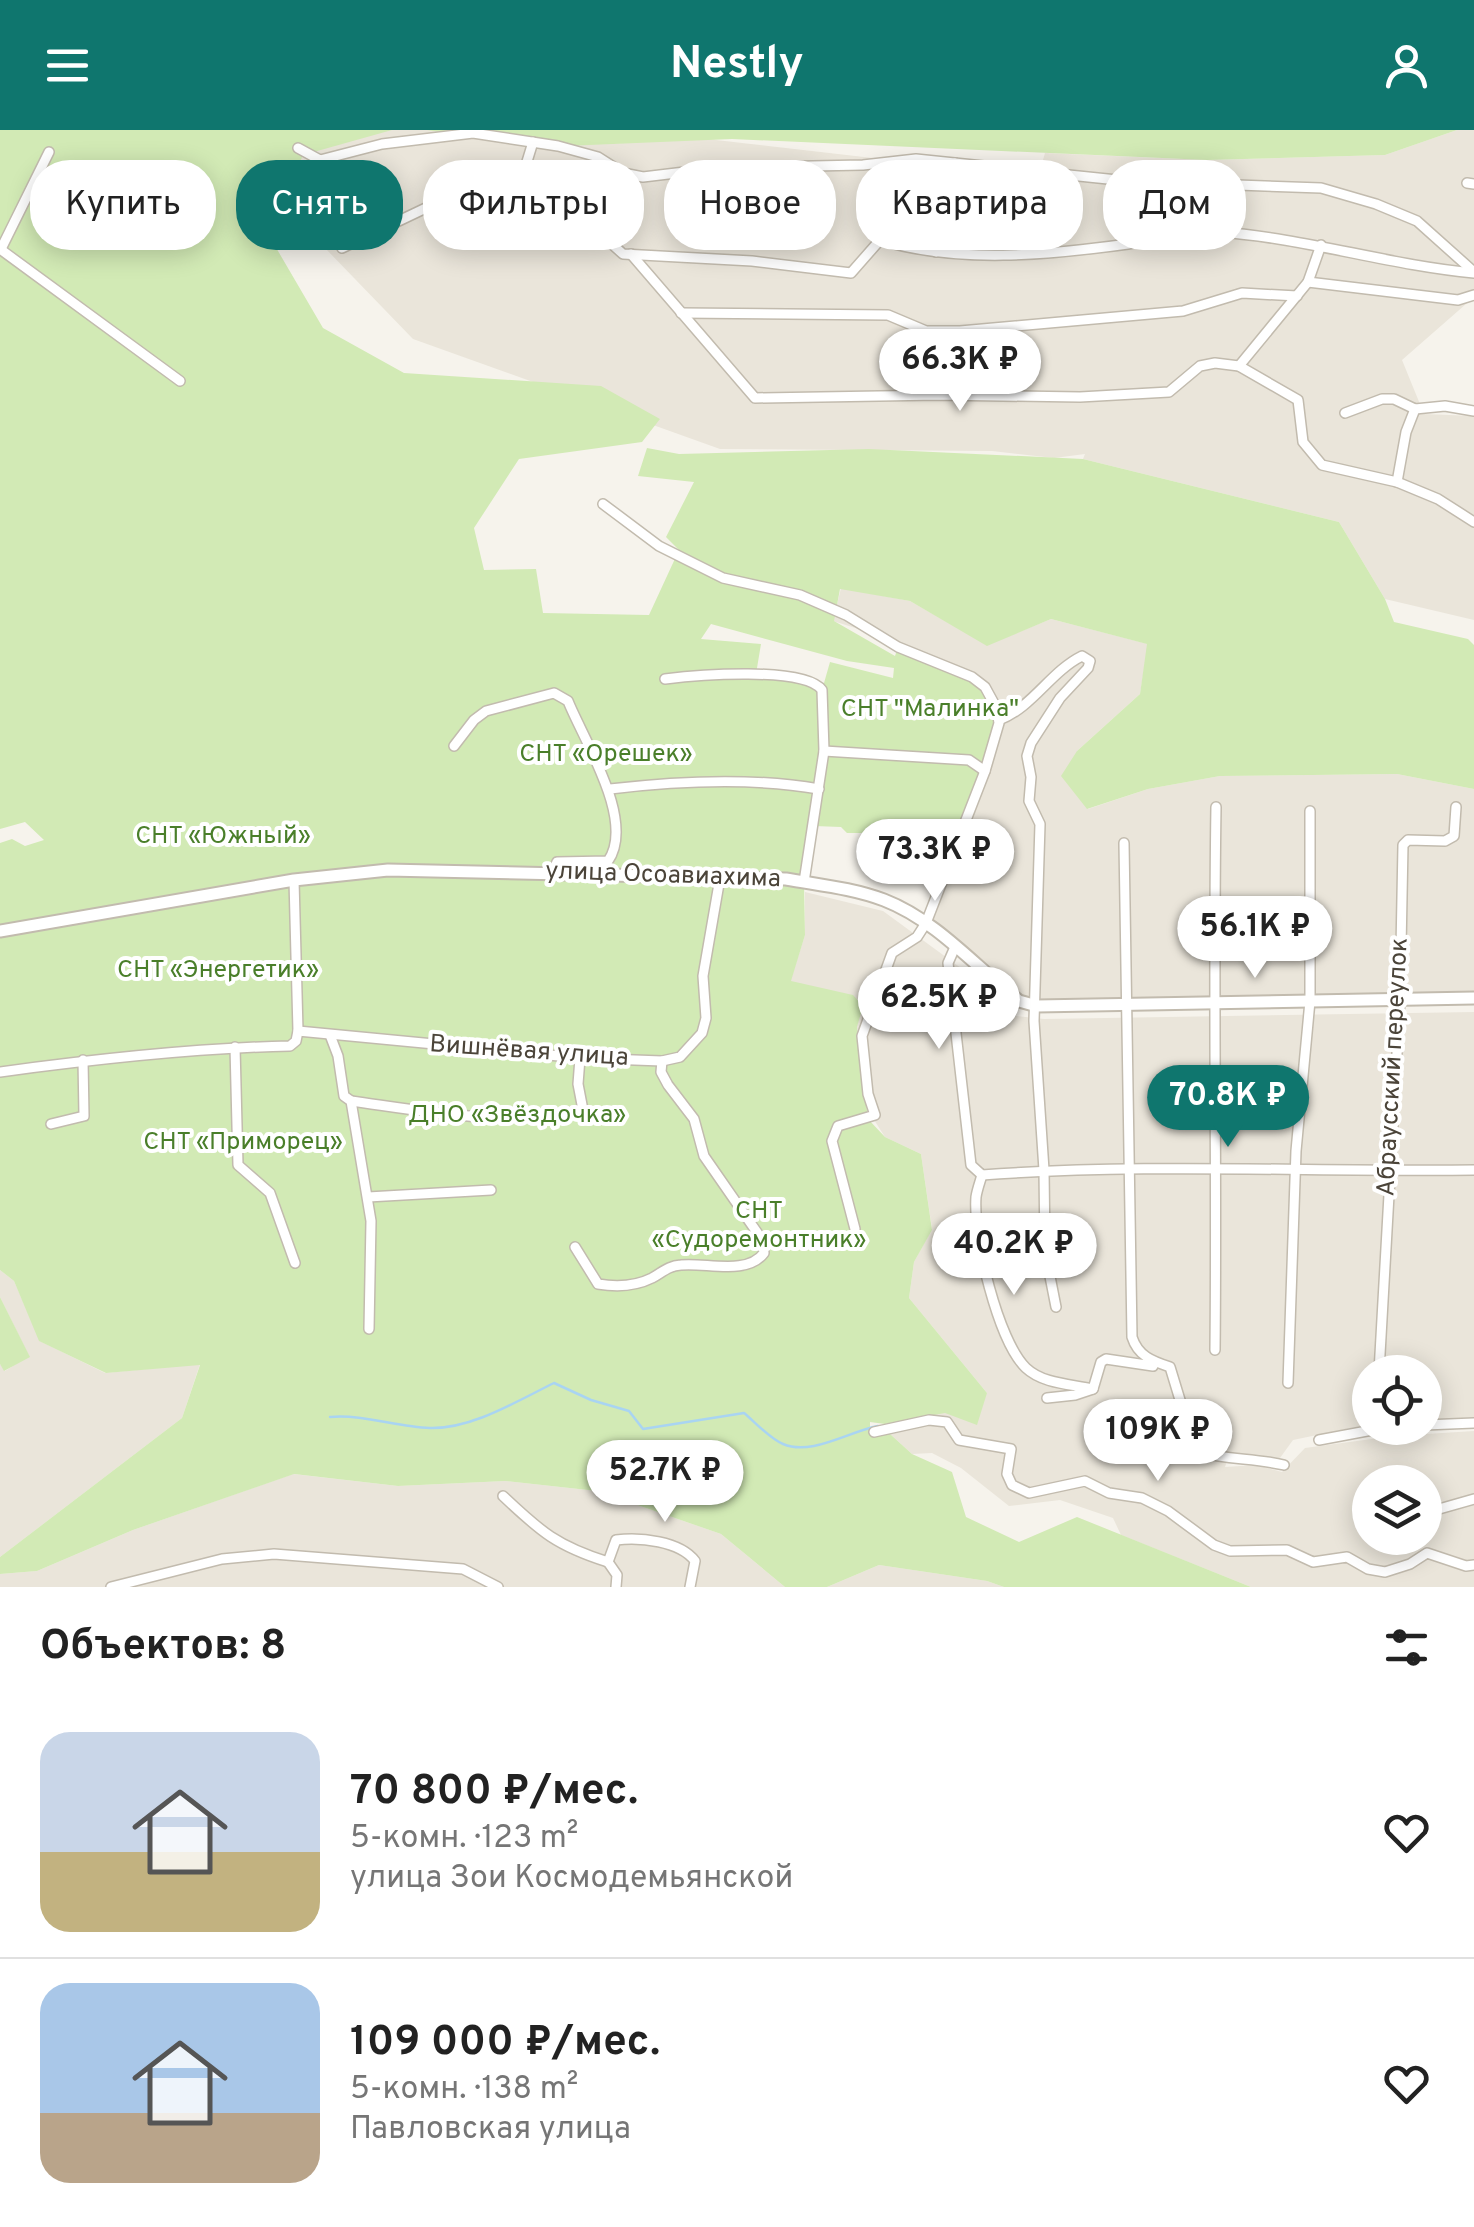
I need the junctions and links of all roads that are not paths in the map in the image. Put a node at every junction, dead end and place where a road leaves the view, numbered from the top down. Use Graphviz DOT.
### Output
graph roads {
  1 [pos="532,142"];
  2 [pos="298,148"];
  3 [pos="49,152"];
  4 [pos="527,160"];
  5 [pos="901,160"];
  6 [pos="932,160"];
  7 [pos="856,165"];
  8 [pos="1083,176"];
  9 [pos="1322,245"];
  10 [pos="0,249"];
  11 [pos="619,250"];
  12 [pos="936,252"];
  13 [pos="631,254"];
  14 [pos="1474,273"];
  15 [pos="1308,282"];
  16 [pos="1474,295"];
  17 [pos="1297,296"];
  18 [pos="681,313"];
  19 [pos="1239,366"];
  20 [pos="180,380"];
  21 [pos="1415,409"];
  22 [pos="1474,411"];
  23 [pos="1345,413"];
  24 [pos="1397,482"];
  25 [pos="603,504"];
  26 [pos="1474,522"];
  27 [pos="665,679"];
  28 [pos="998,720"];
  29 [pos="454,746"];
  30 [pos="824,751"];
  31 [pos="986,772"];
  32 [pos="610,789"];
  33 [pos="819,790"];
  34 [pos="1216,807"];
  35 [pos="1456,807"];
  36 [pos="1310,811"];
  37 [pos="1124,844"];
  38 [pos="553,872"];
  39 [pos="720,878"];
  40 [pos="294,880"];
  41 [pos="804,882"];
  42 [pos="926,922"];
  43 [pos="0,932"];
  44 [pos="956,947"];
  45 [pos="1474,998"];
  46 [pos="1400,1000"];
  47 [pos="1310,1001"];
  48 [pos="1212,1002"];
  49 [pos="1125,1004"];
  50 [pos="1037,1006"];
  51 [pos="298,1031"];
  52 [pos="330,1035"];
  53 [pos="235,1047"];
  54 [pos="580,1058"];
  55 [pos="83,1060"];
  56 [pos="662,1061"];
  57 [pos="0,1072"];
  58 [pos="351,1101"];
  59 [pos="51,1124"];
  60 [pos="1130,1168"];
  61 [pos="1217,1169"];
  62 [pos="1044,1170"];
  63 [pos="1474,1170"];
  64 [pos="1388,1171"];
  65 [pos="1296,1172"];
  66 [pos="982,1175"];
  67 [pos="491,1190"];
  68 [pos="368,1197"];
  69 [pos="855,1229"];
  70 [pos="575,1247"];
  71 [pos="295,1263"];
  72 [pos="1056,1307"];
  73 [pos="369,1329"];
  74 [pos="1215,1350"];
  75 [pos="1380,1355"];
  76 [pos="1155,1362"];
  77 [pos="1288,1382"];
  78 [pos="1093,1388"];
  79 [pos="1047,1398"];
  80 [pos="1474,1423"];
  81 [pos="1442,1424"];
  82 [pos="874,1432"];
  83 [pos="1352,1435"];
  84 [pos="1319,1440"];
  85 [pos="1284,1465"];
  86 [pos="503,1496"];
  87 [pos="1474,1499"];
  88 [pos="1442,1509"];
  89 [pos="608,1562"];
  90 [pos="1474,1566"];
  91 [pos="112,1587"];
  92 [pos="498,1587"];
  93 [pos="616,1587"];
  94 [pos="690,1587"];
  1 -- 2 [label="street"];
  1 -- 4 [label="street"];
  1 -- 7 [label="street"];
  3 -- 10 [label="street"];
  5 -- 6 [label="street"];
  8 -- 14 [label="street"];
  9 -- 12 [label="street"];
  9 -- 14 [label="street"];
  9 -- 15 [label="street"];
  10 -- 20 [label="street"];
  11 -- 13 [label="street"];
  12 -- 13 [label="street"];
  13 -- 18 [label="street"];
  15 -- 16 [label="street"];
  15 -- 17 [label="street"];
  17 -- 18 [label="street"];
  17 -- 19 [label="street"];
  18 -- 19 [label="street"];
  19 -- 24 [label="street"];
  21 -- 22 [label="street"];
  21 -- 23 [label="street"];
  21 -- 24 [label="street"];
  24 -- 26 [label="street"];
  25 -- 28 [label="street"];
  27 -- 30 [label="street"];
  28 -- 31 [label="street"];
  28 -- 50 [label="street"];
  29 -- 32 [label="street"];
  30 -- 31 [label="street"];
  30 -- 33 [label="street"];
  31 -- 42 [label="street"];
  32 -- 33 [label="street"];
  32 -- 38 [label="street"];
  33 -- 41 [label="street"];
  34 -- 48 [label="street"];
  35 -- 46 [label="street, Абраусский переулок"];
  36 -- 47 [label="street"];
  37 -- 49 [label="street"];
  38 -- 39 [label="street, улица Осоавиахима"];
  38 -- 40 [label="street, улица Осоавиахима"];
  39 -- 41 [label="street, улица Осоавиахима"];
  39 -- 56 [label="street, Вишнёвая улица"];
  40 -- 43 [label="street, улица Осоавиахима"];
  40 -- 51 [label="street"];
  41 -- 42 [label="street, улица Осоавиахима"];
  42 -- 44 [label="street, улица Осоавиахима"];
  42 -- 69 [label="street"];
  44 -- 50 [label="street, улица Осоавиахима"];
  44 -- 66 [label="street"];
  45 -- 46 [label="street"];
  46 -- 47 [label="street"];
  46 -- 64 [label="street, Абраусский переулок"];
  47 -- 48 [label="street"];
  47 -- 65 [label="street"];
  48 -- 49 [label="street"];
  48 -- 61 [label="street"];
  49 -- 50 [label="street"];
  49 -- 60 [label="street"];
  50 -- 62 [label="street"];
  51 -- 52 [label="street, Вишнёвая улица"];
  51 -- 53 [label="street"];
  52 -- 54 [label="street, Вишнёвая улица"];
  52 -- 58 [label="street"];
  53 -- 55 [label="street"];
  53 -- 71 [label="street"];
  54 -- 56 [label="street, Вишнёвая улица"];
  54 -- 58 [label="street"];
  55 -- 57 [label="street"];
  55 -- 59 [label="street"];
  56 -- 70 [label="street"];
  58 -- 68 [label="street"];
  60 -- 61 [label="street"];
  60 -- 62 [label="street"];
  60 -- 76 [label="street"];
  61 -- 65 [label="street"];
  61 -- 74 [label="street"];
  62 -- 66 [label="street"];
  62 -- 72 [label="street"];
  63 -- 64 [label="street"];
  64 -- 65 [label="street"];
  64 -- 75 [label="street, Абраусский переулок"];
  65 -- 77 [label="street"];
  66 -- 78 [label="street"];
  67 -- 68 [label="street"];
  68 -- 73 [label="street"];
  76 -- 78 [label="street"];
  76 -- 85 [label="street"];
  78 -- 79 [label="street"];
  80 -- 81 [label="street"];
  82 -- 90 [label="street"];
  83 -- 84 [label="street"];
  86 -- 89 [label="street"];
  87 -- 88 [label="street"];
  89 -- 93 [label="street"];
  89 -- 94 [label="street"];
  91 -- 92 [label="street"];
}
